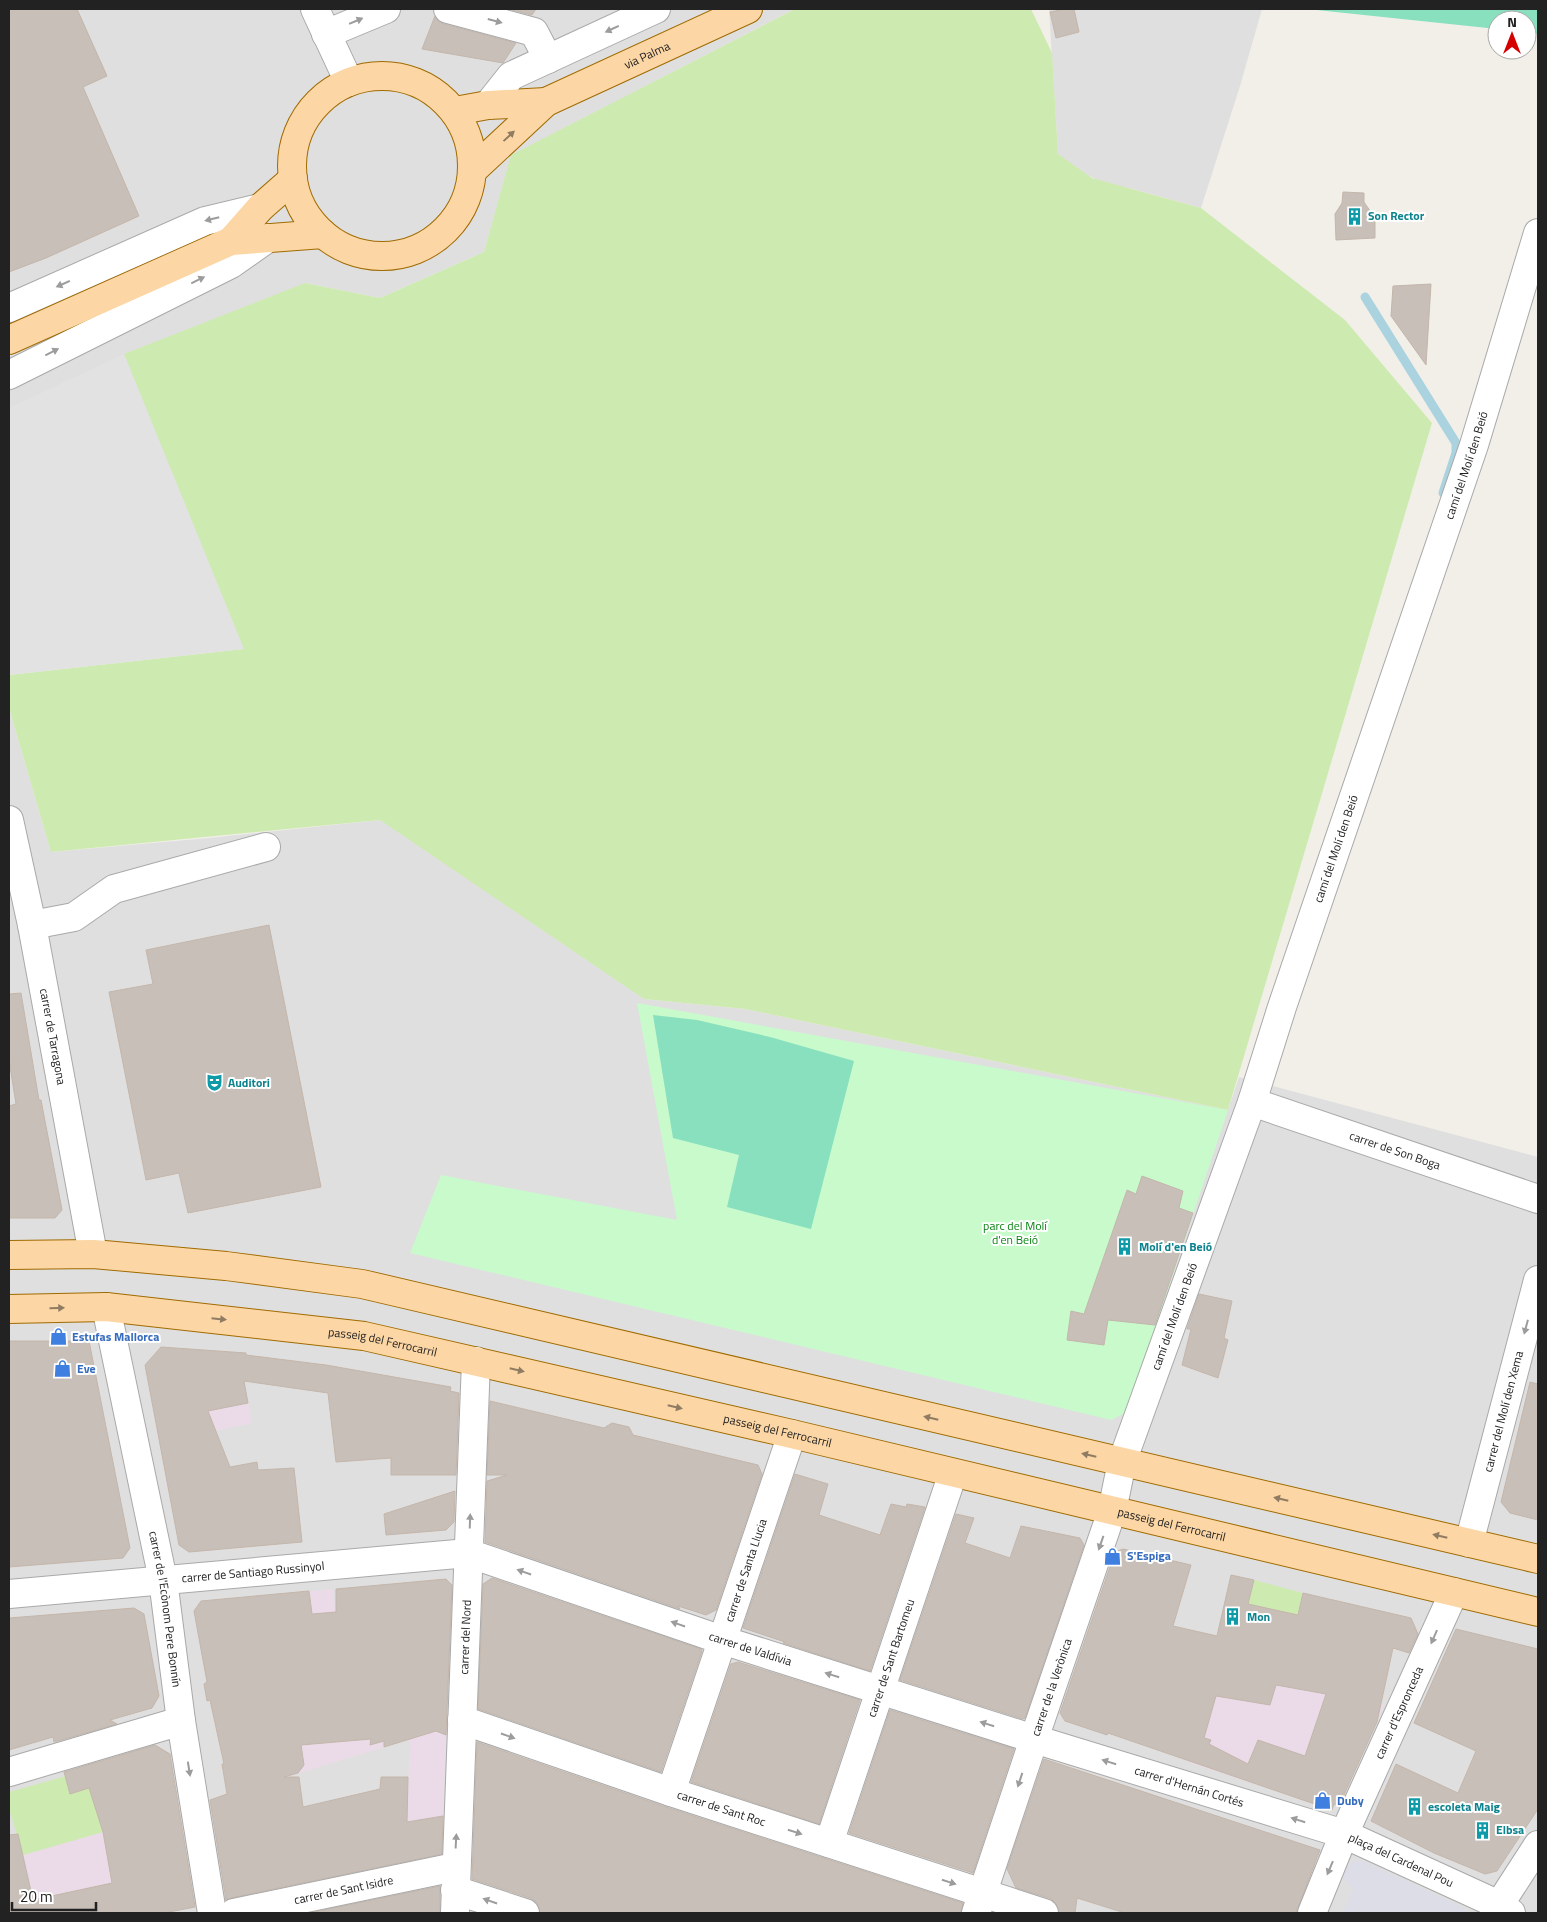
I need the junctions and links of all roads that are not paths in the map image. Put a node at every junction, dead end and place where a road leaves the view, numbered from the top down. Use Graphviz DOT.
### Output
graph roads {
  1 [pos="316,9"];
  2 [pos="386,9"];
  3 [pos="448,9"];
  4 [pos="656,9"];
  5 [pos="748,9"];
  6 [pos="326,34"];
  7 [pos="548,59"];
  8 [pos="349,82"];
  9 [pos="546,102"];
  10 [pos="488,105"];
  11 [pos="455,111"];
  12 [pos="473,170"];
  13 [pos="293,179"];
  14 [pos="260,208"];
  15 [pos="1538,233"];
  16 [pos="323,234"];
  17 [pos="268,238"];
  18 [pos="231,242"];
  19 [pos="9,308"];
  20 [pos="9,340"];
  21 [pos="9,375"];
  22 [pos="9,820"];
  23 [pos="266,848"];
  24 [pos="32,925"];
  25 [pos="1252,1102"];
  26 [pos="1538,1199"];
  27 [pos="93,1254"];
  28 [pos="9,1255"];
  29 [pos="1538,1280"];
  30 [pos="106,1306"];
  31 [pos="9,1309"];
  32 [pos="476,1361"];
  33 [pos="792,1434"];
  34 [pos="1122,1462"];
  35 [pos="953,1473"];
  36 [pos="1112,1511"];
  37 [pos="1469,1543"];
  38 [pos="468,1553"];
  39 [pos="1538,1559"];
  40 [pos="163,1580"];
  41 [pos="1454,1592"];
  42 [pos="9,1594"];
  43 [pos="1538,1612"];
  44 [pos="722,1640"];
  45 [pos="879,1690"];
  46 [pos="462,1720"];
  47 [pos="182,1721"];
  48 [pos="1034,1739"];
  49 [pos="9,1772"];
  50 [pos="671,1792"];
  51 [pos="1344,1834"];
  52 [pos="829,1843"];
  53 [pos="1538,1845"];
  54 [pos="455,1890"];
  55 [pos="979,1903"];
  56 [pos="1501,1911"];
  57 [pos="212,1913"];
  58 [pos="234,1913"];
  59 [pos="525,1913"];
  60 [pos="1044,1913"];
  61 [pos="1312,1913"];
  1 -- 6 [label="street"];
  6 -- 2 [label="street, one-way"];
  3 -- 7 [label="street, one-way"];
  4 -- 7 [label="street, one-way"];
  5 -- 9 [label="main road, via Palma"];
  6 -- 8 [label="street"];
  7 -- 10 [label="street"];
  8 -- 11 [label="main road"];
  8 -- 13 [label="main road"];
  9 -- 10 [label="main road"];
  12 -- 9 [label="main road, one-way"];
  10 -- 11 [label="main road"];
  11 -- 12 [label="main road"];
  12 -- 16 [label="main road"];
  13 -- 14 [label="main road"];
  13 -- 16 [label="main road"];
  14 -- 18 [label="main road"];
  14 -- 19 [label="street, one-way"];
  15 -- 25 [label="street, camí del Molí den Beió"];
  16 -- 17 [label="main road"];
  17 -- 18 [label="main road"];
  21 -- 17 [label="street, one-way"];
  18 -- 20 [label="main road"];
  22 -- 24 [label="street, carrer de Tarragona"];
  23 -- 24 [label="street"];
  24 -- 27 [label="street, carrer de Tarragona"];
  25 -- 26 [label="street, carrer de Son Boga"];
  25 -- 34 [label="street, camí del Molí den Beió"];
  27 -- 28 [label="main road"];
  34 -- 27 [label="main road, one-way"];
  29 -- 37 [label="street, carrer del Molí den Xema, one-way"];
  31 -- 30 [label="main road, passeig del Ferrocarril, one-way"];
  30 -- 32 [label="main road, passeig del Ferrocarril, one-way"];
  30 -- 40 [label="street, carrer de l'Ecònom Pere Bonnín"];
  32 -- 33 [label="main road, passeig del Ferrocarril, one-way"];
  38 -- 32 [label="street, carrer del Nord, one-way"];
  33 -- 35 [label="main road, passeig del Ferrocarril"];
  33 -- 44 [label="street, carrer de Santa Llucia"];
  34 -- 36 [label="street, carrer de la Verònica"];
  37 -- 34 [label="main road, one-way"];
  35 -- 36 [label="main road, passeig del Ferrocarril"];
  35 -- 45 [label="street, carrer de Sant Bartomeu"];
  36 -- 41 [label="main road, passeig del Ferrocarril"];
  36 -- 48 [label="street, carrer de la Verònica, one-way"];
  37 -- 39 [label="main road"];
  38 -- 40 [label="street, carrer de Santiago Russinyol"];
  44 -- 38 [label="street, carrer de Valdívia, one-way"];
  38 -- 46 [label="street, carrer del Nord"];
  40 -- 42 [label="street, carrer de Santiago Russinyol"];
  40 -- 47 [label="street, carrer de l'Ecònom Pere Bonnín"];
  41 -- 43 [label="main road, passeig del Ferrocarril"];
  41 -- 51 [label="street, carrer d'Espronceda, one-way"];
  45 -- 44 [label="street, carrer de Valdívia, one-way"];
  44 -- 50 [label="street, carrer de Santa Llucia"];
  48 -- 45 [label="street, carrer de Valdívia, one-way"];
  45 -- 52 [label="street, carrer de Sant Bartomeu"];
  46 -- 50 [label="street, carrer de Sant Roc, one-way"];
  54 -- 46 [label="street, carrer del Nord, one-way"];
  47 -- 49 [label="street"];
  47 -- 57 [label="street, carrer de l'Ecònom Pere Bonnín, one-way"];
  51 -- 48 [label="street, carrer d'Hernán Cortés, one-way"];
  48 -- 55 [label="street, carrer de la Verònica, one-way"];
  50 -- 52 [label="street, carrer de Sant Roc, one-way"];
  51 -- 56 [label="street, plaça del Cardenal Pou"];
  51 -- 61 [label="street, plaça del Cardenal Pou, one-way"];
  52 -- 55 [label="street, carrer de Sant Roc, one-way"];
  53 -- 56 [label="street"];
  54 -- 58 [label="street, carrer de Sant Isidre"];
  59 -- 54 [label="street, one-way"];
  55 -- 60 [label="street, carrer de Sant Roc"];
}
